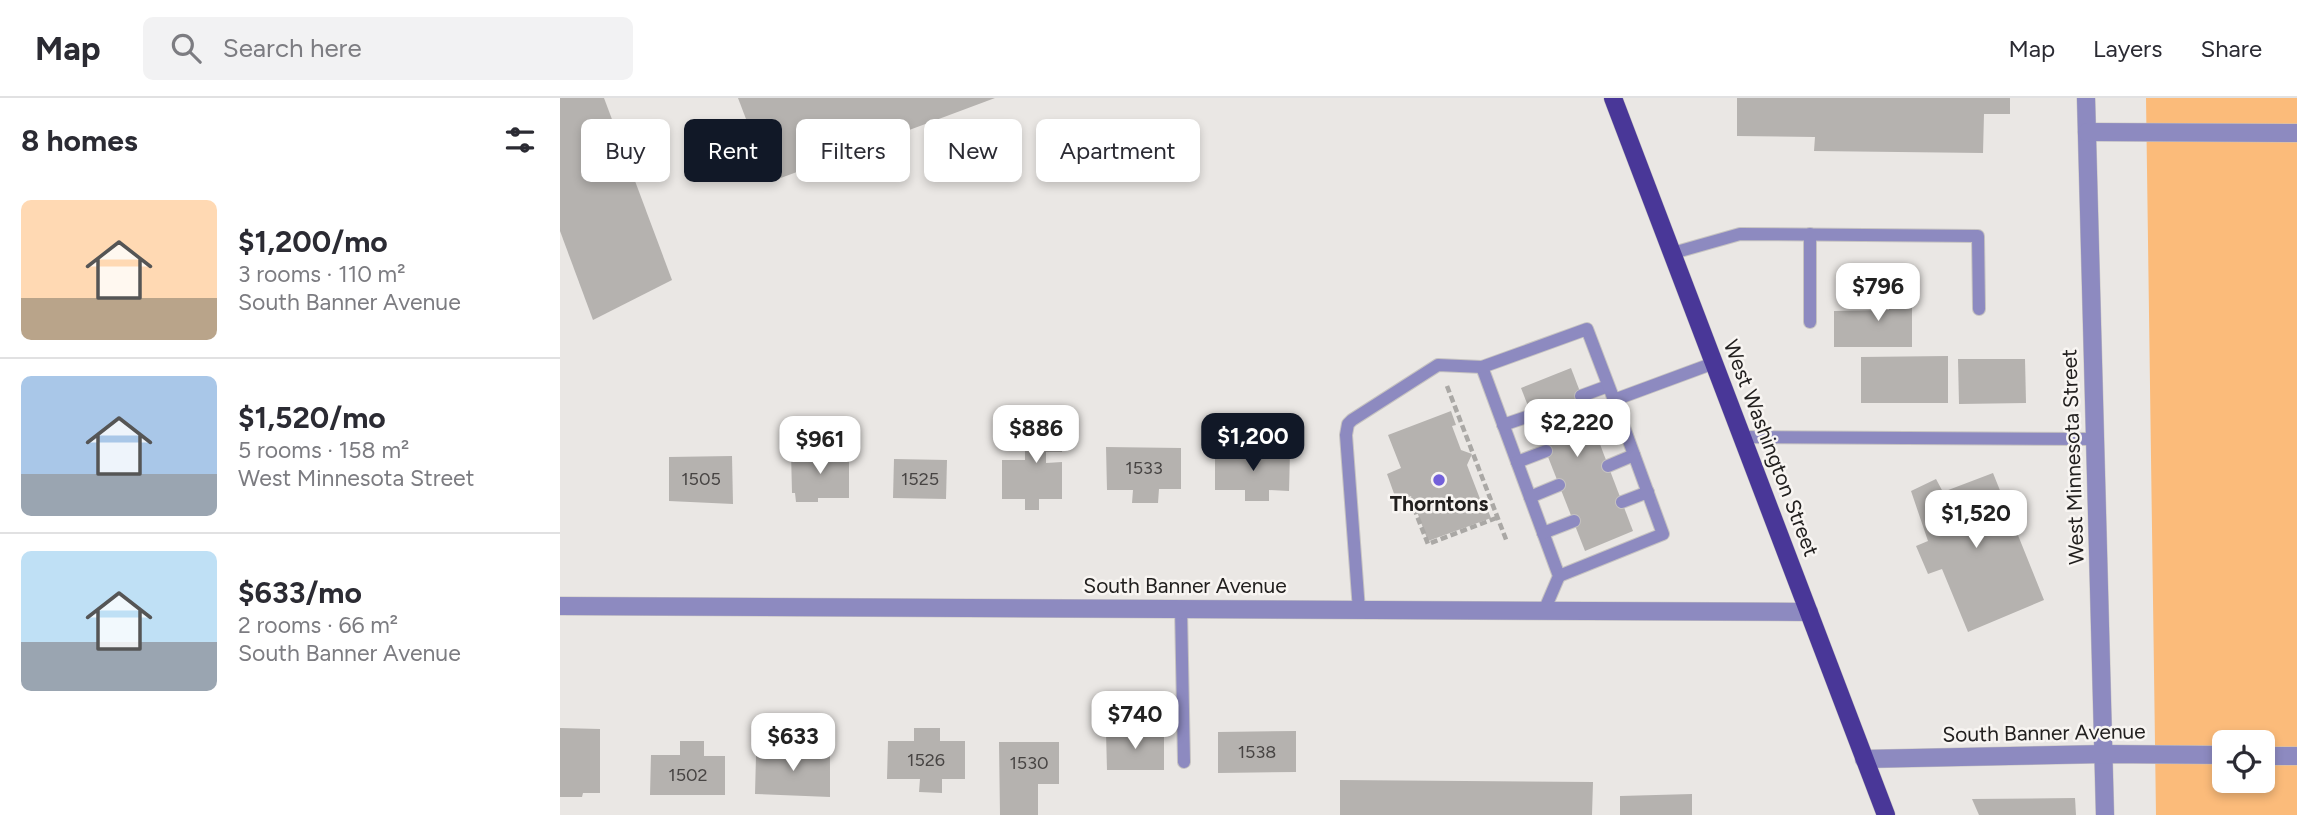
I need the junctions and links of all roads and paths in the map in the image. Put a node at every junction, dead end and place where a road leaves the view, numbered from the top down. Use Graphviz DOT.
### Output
graph roads {
  1 [pos="1613,98"];
  2 [pos="2086,98"];
  3 [pos="2087,132"];
  4 [pos="2297,133"];
  5 [pos="1810,234"];
  6 [pos="1673,253"];
  7 [pos="1979,309"];
  8 [pos="1810,322"];
  9 [pos="1714,363"];
  10 [pos="1438,365"];
  11 [pos="1482,367"];
  12 [pos="1608,386"];
  13 [pos="1581,396"];
  14 [pos="1614,400"];
  15 [pos="1532,415"];
  16 [pos="1622,422"];
  17 [pos="1503,425"];
  18 [pos="1596,433"];
  19 [pos="1742,437"];
  20 [pos="2095,439"];
  21 [pos="1546,451"];
  22 [pos="1634,455"];
  23 [pos="1517,462"];
  24 [pos="1608,466"];
  25 [pos="1559,485"];
  26 [pos="1648,492"];
  27 [pos="1530,497"];
  28 [pos="1410,498"];
  29 [pos="1622,502"];
  30 [pos="1499,517"];
  31 [pos="1574,521"];
  32 [pos="1543,533"];
  33 [pos="1507,542"];
  34 [pos="1559,576"];
  35 [pos="560,607"];
  36 [pos="1181,609"];
  37 [pos="1359,610"];
  38 [pos="1544,611"];
  39 [pos="1809,612"];
  40 [pos="2104,754"];
  41 [pos="2212,755"];
  42 [pos="2275,756"];
  43 [pos="2297,756"];
  44 [pos="1864,759"];
  45 [pos="1184,762"];
  46 [pos="1885,815"];
  47 [pos="2105,815"];
  1 -- 6 [label="main road, West Washington Street"];
  2 -- 3 [label="street, West Minnesota Street"];
  3 -- 4 [label="street"];
  3 -- 20 [label="street, West Minnesota Street"];
  5 -- 6 [label="lane"];
  5 -- 7 [label="lane"];
  5 -- 8 [label="lane"];
  6 -- 9 [label="main road, West Washington Street"];
  9 -- 14 [label="lane"];
  9 -- 19 [label="main road, West Washington Street"];
  10 -- 11 [label="lane"];
  10 -- 30 [label="path"];
  10 -- 37 [label="lane"];
  11 -- 12 [label="lane"];
  11 -- 17 [label="lane"];
  12 -- 13 [label="lane"];
  12 -- 14 [label="lane"];
  14 -- 16 [label="lane"];
  15 -- 17 [label="lane"];
  16 -- 18 [label="lane"];
  16 -- 22 [label="lane"];
  17 -- 23 [label="lane"];
  19 -- 20 [label="lane"];
  19 -- 39 [label="main road, West Washington Street"];
  20 -- 40 [label="street, West Minnesota Street"];
  21 -- 23 [label="lane"];
  22 -- 24 [label="lane"];
  22 -- 26 [label="lane"];
  23 -- 27 [label="lane"];
  25 -- 27 [label="lane"];
  26 -- 29 [label="lane"];
  26 -- 34 [label="lane"];
  27 -- 32 [label="lane"];
  28 -- 30 [label="path"];
  30 -- 33 [label="path"];
  31 -- 32 [label="lane"];
  32 -- 34 [label="lane"];
  34 -- 38 [label="lane"];
  35 -- 36 [label="street, South Banner Avenue"];
  36 -- 37 [label="street, South Banner Avenue"];
  36 -- 45 [label="lane"];
  37 -- 38 [label="street, South Banner Avenue"];
  38 -- 39 [label="street, South Banner Avenue"];
  39 -- 44 [label="main road, West Washington Street"];
  40 -- 41 [label="street, South Banner Avenue"];
  40 -- 44 [label="street, South Banner Avenue"];
  40 -- 47 [label="street, West Minnesota Street"];
  42 -- 43 [label="street"];
  44 -- 46 [label="main road, West Washington Street"];
}
